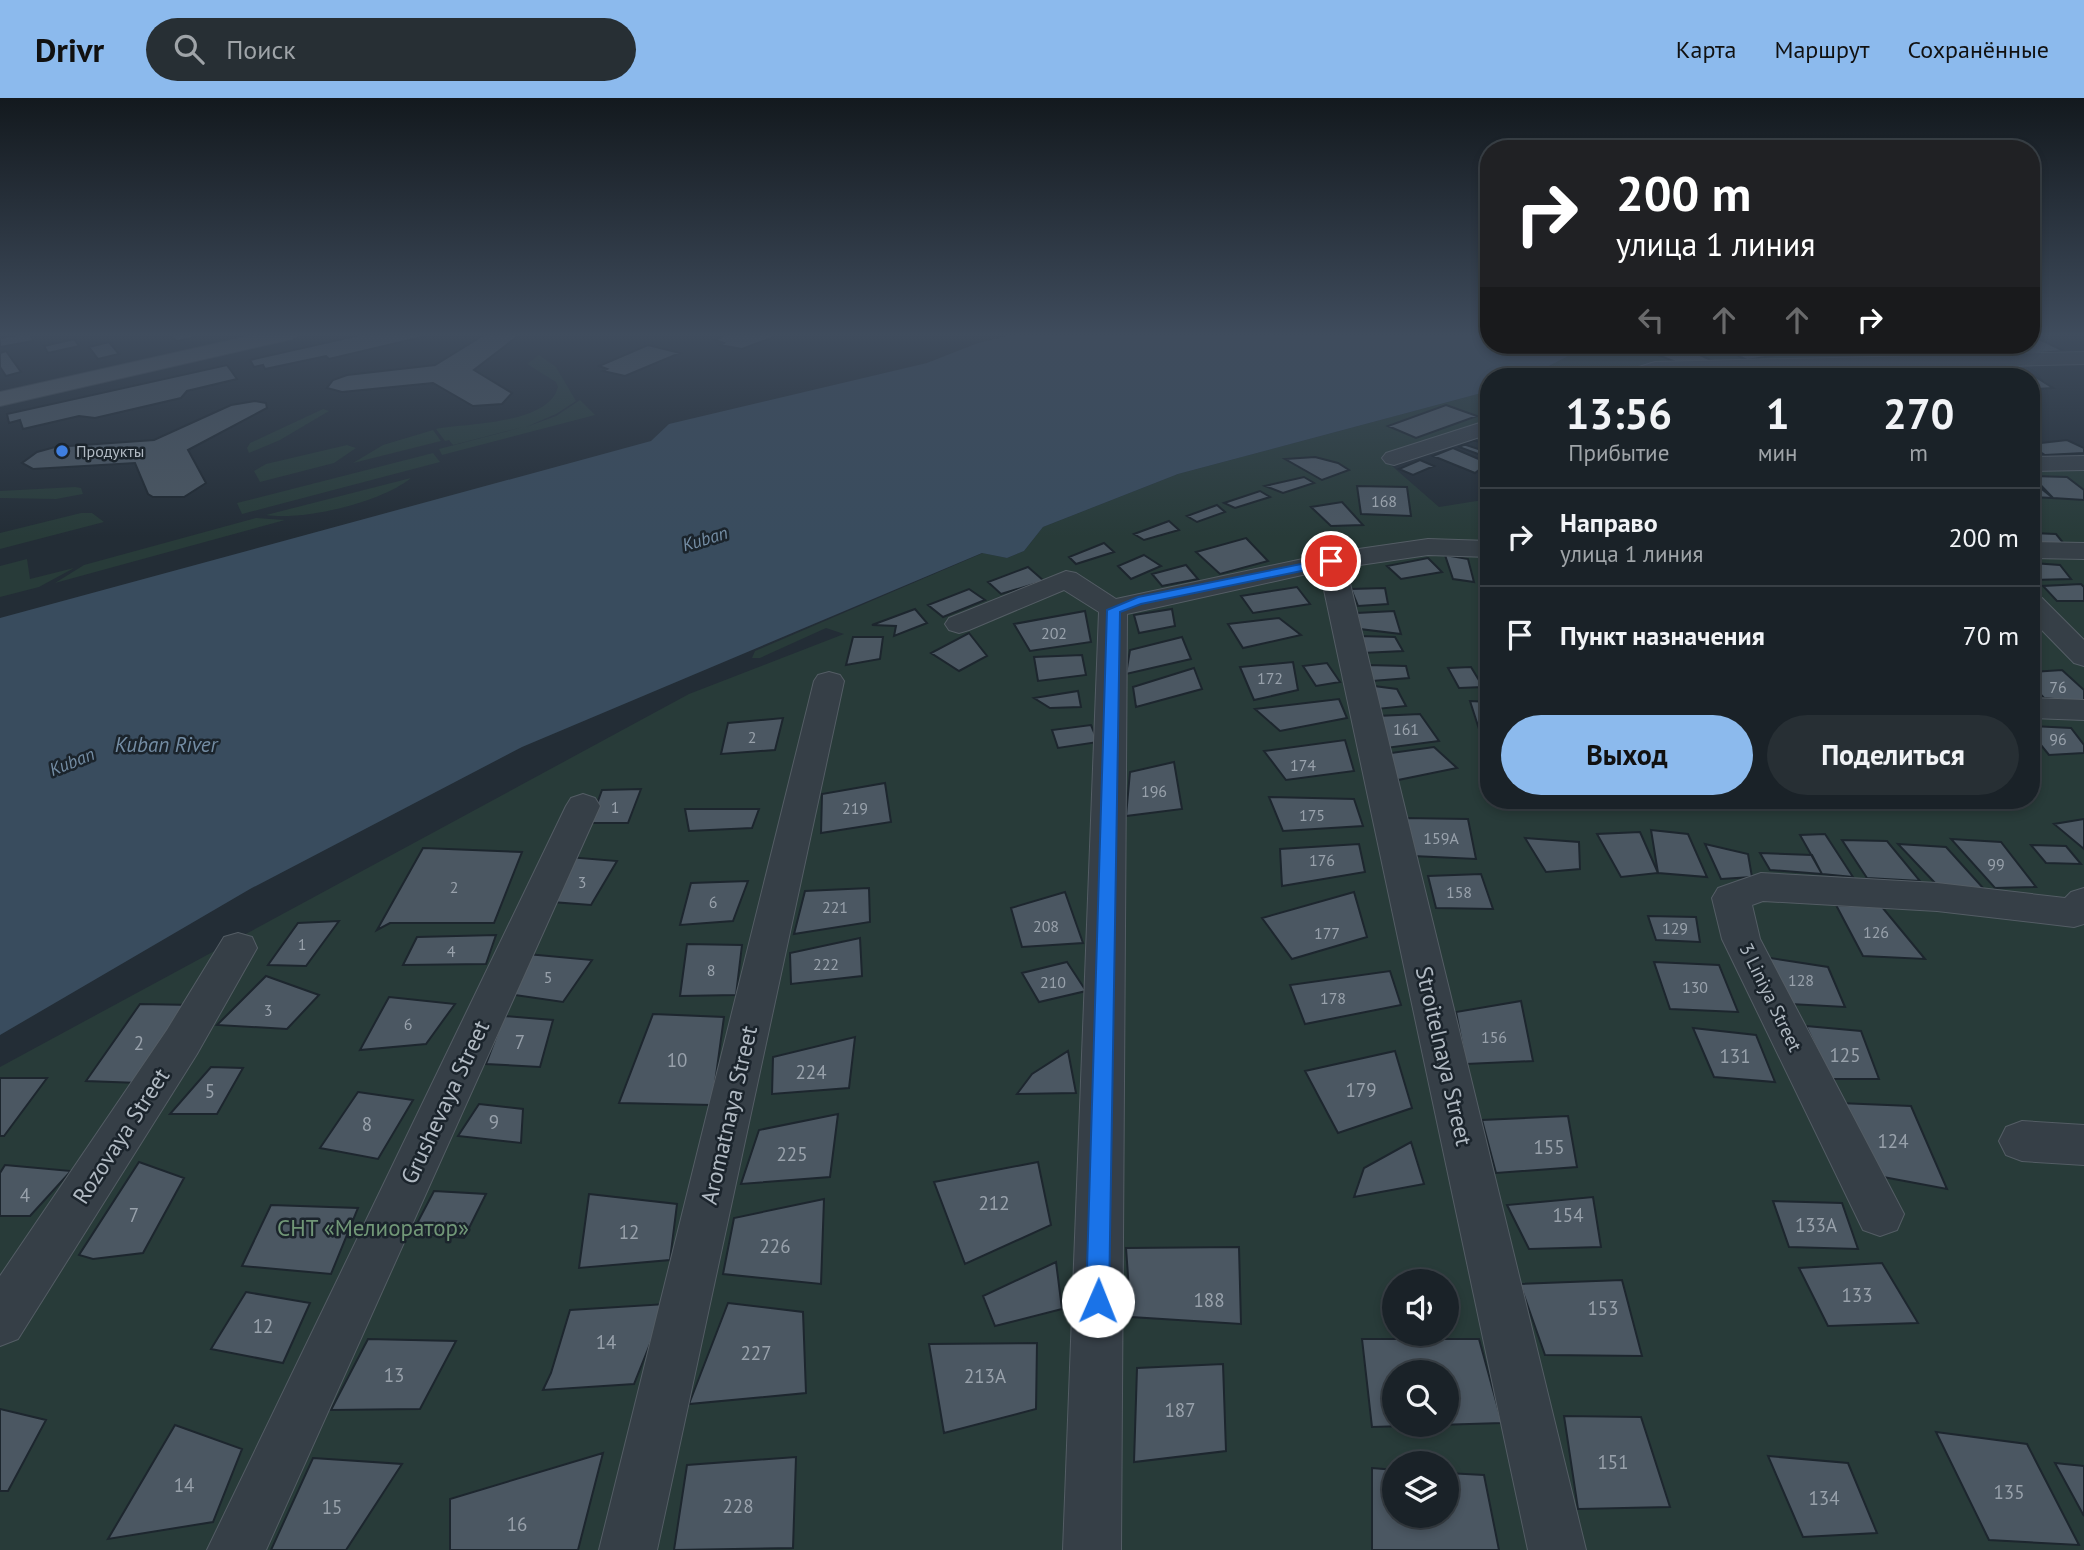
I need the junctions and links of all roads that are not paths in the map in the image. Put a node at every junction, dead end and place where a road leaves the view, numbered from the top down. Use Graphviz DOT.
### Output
graph roads {
  1 [pos="1480,430"];
  2 [pos="1394,458"];
  3 [pos="2084,463"];
  4 [pos="2040,464"];
  5 [pos="1480,549"];
  6 [pos="2040,550"];
  7 [pos="2084,551"];
  8 [pos="1331,561"];
  9 [pos="1113,610"];
  10 [pos="2040,612"];
  11 [pos="959,624"];
  12 [pos="2084,657"];
  13 [pos="829,681"];
  14 [pos="2040,709"];
  15 [pos="2084,710"];
  16 [pos="583,806"];
  17 [pos="2079,908"];
  18 [pos="238,948"];
  19 [pos="2022,1141"];
  20 [pos="2084,1145"];
  21 [pos="1880,1214"];
  22 [pos="0,1321"];
  23 [pos="236,1550"];
  24 [pos="628,1550"];
  25 [pos="1092,1550"];
  26 [pos="1557,1550"];
  1 -- 2 [label="street"];
  3 -- 4 [label="street"];
  5 -- 8 [label="street"];
  6 -- 7 [label="street"];
  8 -- 9 [label="street"];
  8 -- 26 [label="street, Stroitelnaya Street"];
  9 -- 11 [label="street"];
  9 -- 25 [label="street"];
  10 -- 12 [label="street"];
  13 -- 24 [label="street, Aromatnaya Street"];
  14 -- 15 [label="street"];
  16 -- 23 [label="street, Grushevaya Street"];
  17 -- 21 [label="street, 3 Liniya Street"];
  18 -- 22 [label="street, Rozovaya Street"];
  19 -- 20 [label="street"];
}
